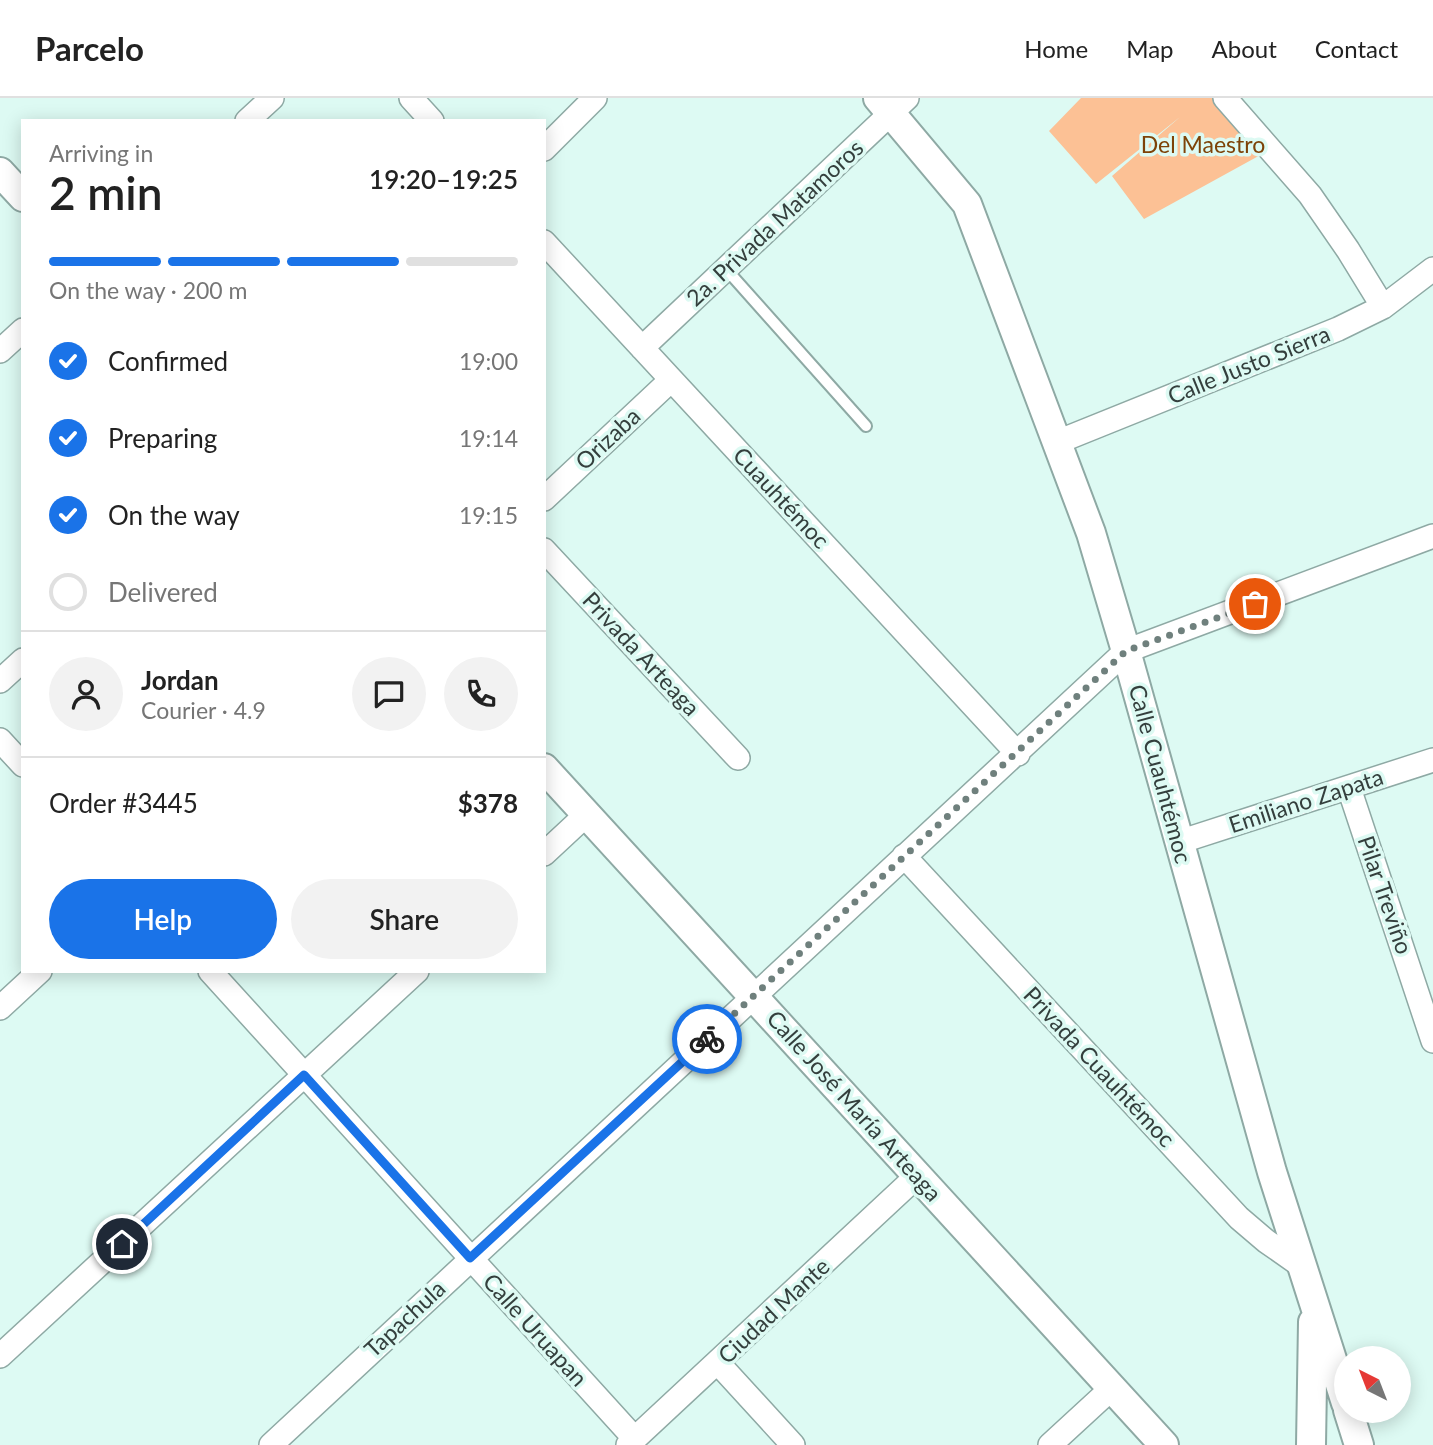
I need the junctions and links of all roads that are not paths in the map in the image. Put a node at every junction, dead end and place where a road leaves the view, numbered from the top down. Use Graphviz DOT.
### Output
graph roads {
  1 [pos="272,98"];
  2 [pos="411,98"];
  3 [pos="595,98"];
  4 [pos="1225,98"];
  5 [pos="892,103"];
  6 [pos="249,119"];
  7 [pos="430,119"];
  8 [pos="546,147"];
  9 [pos="0,172"];
  10 [pos="21,195"];
  11 [pos="546,244"];
  12 [pos="1433,269"];
  13 [pos="726,270"];
  14 [pos="1383,307"];
  15 [pos="21,332"];
  16 [pos="642,348"];
  17 [pos="0,351"];
  18 [pos="671,380"];
  19 [pos="866,426"];
  20 [pos="1055,443"];
  21 [pos="546,497"];
  22 [pos="1433,536"];
  23 [pos="546,553"];
  24 [pos="1126,651"];
  25 [pos="21,662"];
  26 [pos="0,681"];
  27 [pos="0,740"];
  28 [pos="1018,754"];
  29 [pos="738,758"];
  30 [pos="1433,760"];
  31 [pos="21,763"];
  32 [pos="546,770"];
  33 [pos="1349,788"];
  34 [pos="587,814"];
  35 [pos="1178,842"];
  36 [pos="546,852"];
  37 [pos="904,856"];
  38 [pos="38,973"];
  39 [pos="212,973"];
  40 [pos="415,973"];
  41 [pos="1425,985"];
  42 [pos="753,996"];
  43 [pos="0,1008"];
  44 [pos="1433,1041"];
  45 [pos="304,1075"];
  46 [pos="917,1176"];
  47 [pos="470,1258"];
  48 [pos="1303,1267"];
  49 [pos="1313,1298"];
  50 [pos="0,1356"];
  51 [pos="718,1363"];
  52 [pos="1334,1365"];
  53 [pos="1112,1388"];
  54 [pos="1352,1423"];
  55 [pos="632,1442"];
  56 [pos="271,1445"];
  57 [pos="793,1445"];
  58 [pos="1050,1445"];
  59 [pos="1164,1445"];
  60 [pos="1311,1445"];
  61 [pos="1359,1445"];
  1 -- 6 [label="street"];
  2 -- 7 [label="street"];
  3 -- 8 [label="street"];
  4 -- 14 [label="street"];
  5 -- 13 [label="street, 2a. Privada Matamoros"];
  5 -- 20 [label="street, Calle Cuauhtémoc"];
  9 -- 10 [label="street"];
  11 -- 16 [label="street, Cuauhtémoc"];
  12 -- 14 [label="street, Calle Justo Sierra"];
  13 -- 16 [label="street, 2a. Privada Matamoros"];
  13 -- 19 [label="lane"];
  14 -- 20 [label="street, Calle Justo Sierra"];
  15 -- 17 [label="street"];
  16 -- 18 [label="street, Cuauhtémoc"];
  18 -- 21 [label="street, Orizaba"];
  18 -- 28 [label="street, Cuauhtémoc"];
  20 -- 24 [label="street, Calle Cuauhtémoc"];
  22 -- 24 [label="street"];
  23 -- 29 [label="street, Privada Arteaga"];
  24 -- 28 [label="street, Tapachula"];
  24 -- 35 [label="street, Calle Cuauhtémoc"];
  25 -- 26 [label="street"];
  27 -- 31 [label="street"];
  28 -- 37 [label="street, Tapachula"];
  30 -- 33 [label="street, Emiliano Zapata"];
  32 -- 34 [label="street, Calle José María Arteaga"];
  33 -- 35 [label="street, Emiliano Zapata"];
  33 -- 41 [label="street, Pilar Treviño"];
  34 -- 36 [label="street"];
  34 -- 42 [label="street, Calle José María Arteaga"];
  35 -- 48 [label="street, Calle Cuauhtémoc"];
  37 -- 42 [label="street, Tapachula"];
  37 -- 48 [label="street, Privada Cuauhtémoc"];
  38 -- 43 [label="street"];
  39 -- 45 [label="street, Calle Uruapan"];
  40 -- 45 [label="street"];
  41 -- 44 [label="street, Pilar Treviño"];
  42 -- 46 [label="street, Calle José María Arteaga"];
  42 -- 47 [label="street, Tapachula"];
  45 -- 47 [label="street, Calle Uruapan"];
  45 -- 50 [label="street"];
  46 -- 51 [label="street, Ciudad Mante"];
  46 -- 53 [label="street, Calle José María Arteaga"];
  47 -- 55 [label="street, Calle Uruapan"];
  47 -- 56 [label="street, Tapachula"];
  48 -- 49 [label="street, Calle Cuauhtémoc"];
  49 -- 52 [label="street, Calle Cuauhtémoc"];
  49 -- 60 [label="street"];
  51 -- 55 [label="street, Ciudad Mante"];
  51 -- 57 [label="street"];
  53 -- 58 [label="street"];
  53 -- 59 [label="street, Calle José María Arteaga"];
  54 -- 61 [label="street"];
}
